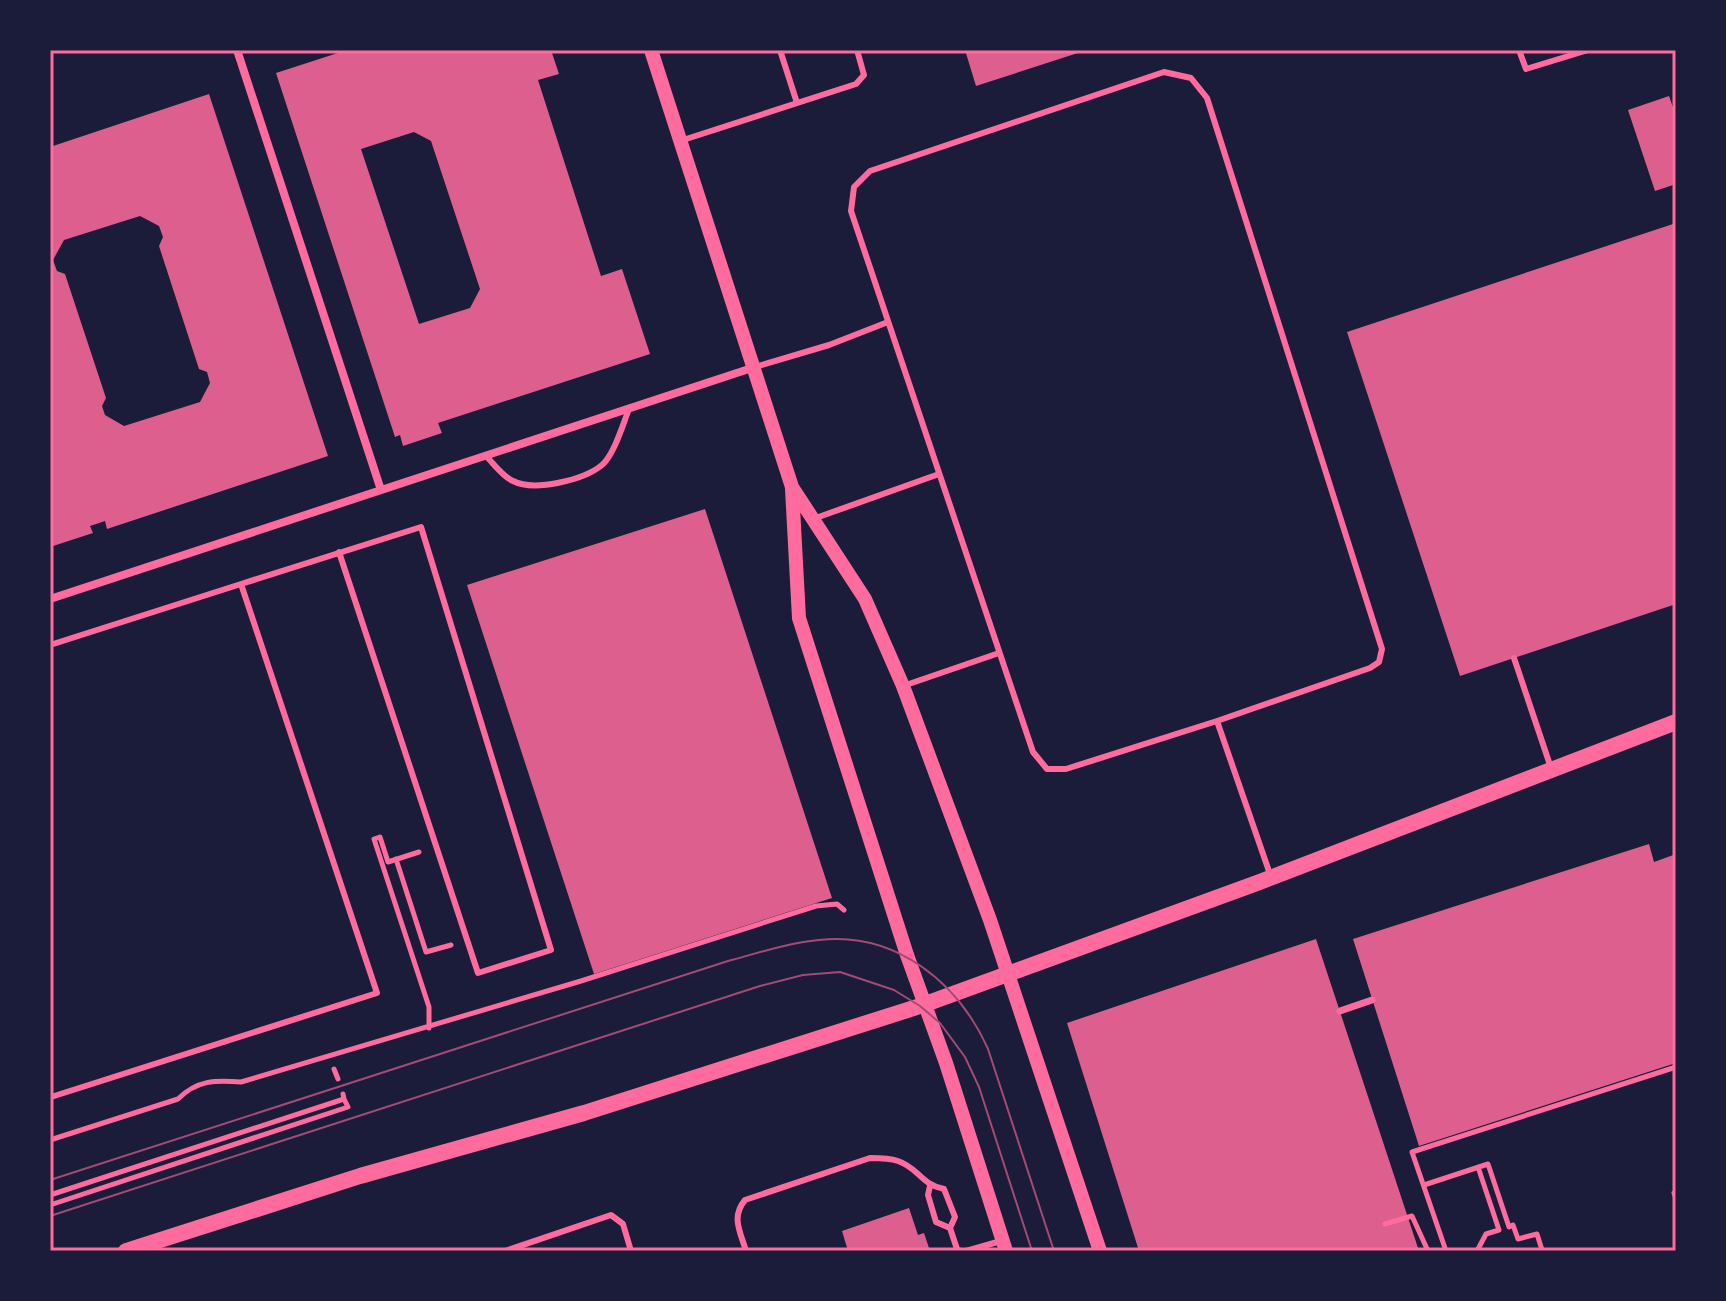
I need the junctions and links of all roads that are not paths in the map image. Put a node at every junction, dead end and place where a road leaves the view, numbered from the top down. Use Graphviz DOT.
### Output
graph roads {
  1 [pos="237,50"];
  2 [pos="651,50"];
  3 [pos="780,50"];
  4 [pos="857,50"];
  5 [pos="1519,50"];
  6 [pos="1588,50"];
  7 [pos="797,103"];
  8 [pos="680,141"];
  9 [pos="888,322"];
  10 [pos="752,368"];
  11 [pos="629,409"];
  12 [pos="486,456"];
  13 [pos="939,474"];
  14 [pos="792,487"];
  15 [pos="381,490"];
  16 [pos="813,519"];
  17 [pos="339,552"];
  18 [pos="241,584"];
  19 [pos="50,599"];
  20 [pos="50,645"];
  21 [pos="999,653"];
  22 [pos="1514,658"];
  23 [pos="903,686"];
  24 [pos="1217,721"];
  25 [pos="1676,722"];
  26 [pos="1551,768"];
  27 [pos="1271,877"];
  28 [pos="1008,974"];
  29 [pos="1372,1000"];
  30 [pos="924,1004"];
  31 [pos="1340,1011"];
  32 [pos="50,1096"];
  33 [pos="930,1186"];
  34 [pos="950,1228"];
  35 [pos="1004,1246"];
  36 [pos="126,1251"];
  37 [pos="505,1251"];
  38 [pos="631,1251"];
  39 [pos="746,1251"];
  40 [pos="963,1251"];
  41 [pos="1100,1251"];
  1 -- 15 [label="street"];
  2 -- 8 [label="street"];
  3 -- 7 [label="lane"];
  4 -- 7 [label="lane"];
  5 -- 6 [label="lane"];
  7 -- 8 [label="lane"];
  8 -- 10 [label="street"];
  9 -- 10 [label="lane"];
  9 -- 13 [label="lane"];
  9 -- 24 [label="lane"];
  10 -- 11 [label="street"];
  10 -- 14 [label="street"];
  11 -- 12 [label="street"];
  11 -- 12 [label="lane"];
  12 -- 15 [label="street"];
  13 -- 16 [label="lane"];
  13 -- 21 [label="lane"];
  14 -- 16 [label="street"];
  14 -- 30 [label="street"];
  15 -- 19 [label="street"];
  16 -- 23 [label="street"];
  17 -- 17 [label="lane"];
  17 -- 18 [label="lane"];
  18 -- 20 [label="lane"];
  18 -- 32 [label="lane"];
  21 -- 23 [label="lane"];
  21 -- 24 [label="lane"];
  22 -- 26 [label="lane"];
  23 -- 28 [label="street"];
  24 -- 27 [label="lane"];
  25 -- 26 [label="main road"];
  26 -- 27 [label="main road"];
  27 -- 28 [label="main road"];
  28 -- 30 [label="main road"];
  28 -- 41 [label="street"];
  29 -- 31 [label="street"];
  30 -- 35 [label="street"];
  30 -- 36 [label="main road"];
  33 -- 34 [label="lane"];
  33 -- 34 [label="lane"];
  33 -- 39 [label="lane"];
  34 -- 40 [label="lane"];
  35 -- 40 [label="lane"];
  37 -- 38 [label="lane"];
}
